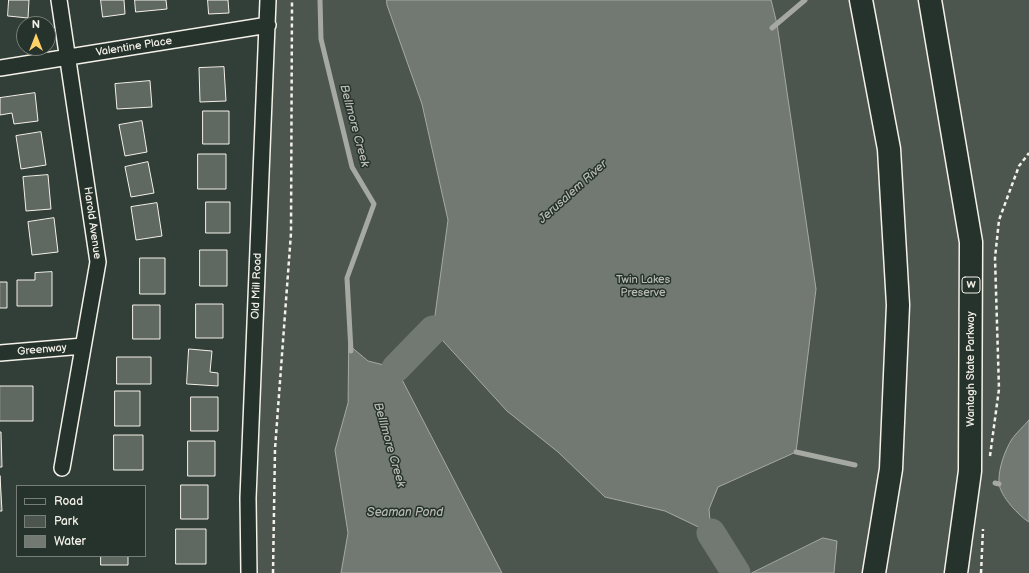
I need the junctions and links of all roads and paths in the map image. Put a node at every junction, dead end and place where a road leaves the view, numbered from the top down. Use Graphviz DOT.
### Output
graph roads {
  1 [pos="60,0"];
  2 [pos="268,0"];
  3 [pos="292,0"];
  4 [pos="861,0"];
  5 [pos="930,0"];
  6 [pos="268,25"];
  7 [pos="68,58"];
  8 [pos="0,68"];
  9 [pos="1029,153"];
  10 [pos="83,346"];
  11 [pos="0,353"];
  12 [pos="990,460"];
  13 [pos="62,468"];
  14 [pos="983,523"];
  15 [pos="249,573"];
  16 [pos="273,573"];
  17 [pos="874,573"];
  18 [pos="956,573"];
  19 [pos="981,573"];
  1 -- 7 [label="street, Harold Avenue"];
  2 -- 6 [label="street, Old Mill Road"];
  3 -- 16 [label="path"];
  4 -- 17 [label="highway"];
  5 -- 18 [label="highway, Wantagh State Parkway / W"];
  6 -- 7 [label="street, Valentine Place"];
  6 -- 15 [label="street, Old Mill Road"];
  7 -- 8 [label="street, Valentine Place"];
  7 -- 10 [label="street, Harold Avenue"];
  9 -- 12 [label="path"];
  10 -- 11 [label="street, Greenway"];
  10 -- 13 [label="street, Harold Avenue"];
  14 -- 19 [label="path"];
}
